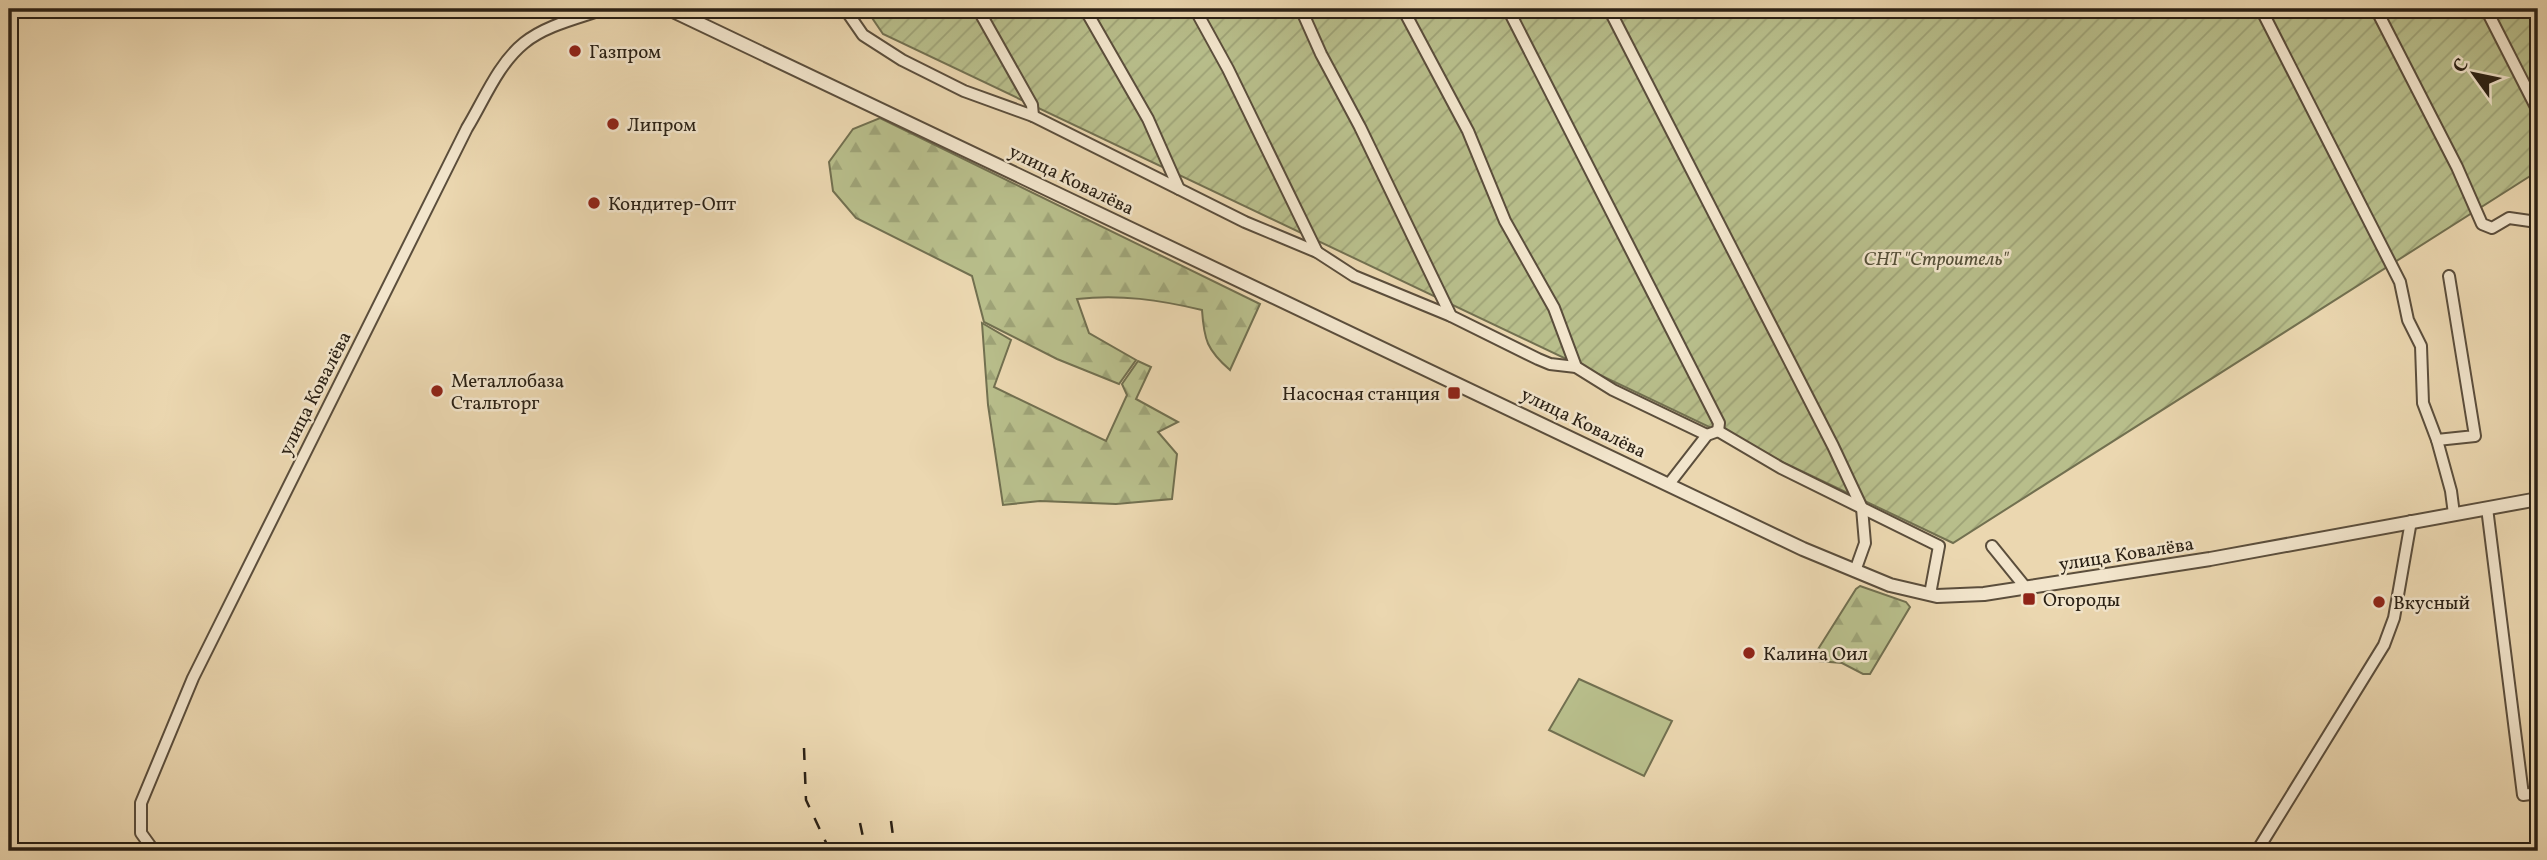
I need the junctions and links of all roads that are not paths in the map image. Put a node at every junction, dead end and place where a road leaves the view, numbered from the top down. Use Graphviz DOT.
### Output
graph roads {
  1 [pos="604,9"];
  2 [pos="669,9"];
  3 [pos="845,9"];
  4 [pos="978,9"];
  5 [pos="1085,9"];
  6 [pos="1195,9"];
  7 [pos="1301,9"];
  8 [pos="1403,9"];
  9 [pos="1508,9"];
  10 [pos="1609,9"];
  11 [pos="2261,9"];
  12 [pos="2376,9"];
  13 [pos="2486,9"];
  14 [pos="2538,111"];
  15 [pos="1033,116"];
  16 [pos="1179,189"];
  17 [pos="2530,221"];
  18 [pos="1317,252"];
  19 [pos="2449,276"];
  20 [pos="1451,316"];
  21 [pos="1576,367"];
  22 [pos="1712,433"];
  23 [pos="2437,440"];
  24 [pos="1669,484"];
  25 [pos="2538,499"];
  26 [pos="1862,508"];
  27 [pos="2487,508"];
  28 [pos="2454,514"];
  29 [pos="2411,521"];
  30 [pos="1992,546"];
  31 [pos="1855,571"];
  32 [pos="2026,588"];
  33 [pos="1930,594"];
  34 [pos="2538,793"];
  35 [pos="153,851"];
  36 [pos="2257,851"];
  1 -- 35 [label="street, улица Ковалёва"];
  2 -- 24 [label="street, улица Ковалёва"];
  3 -- 15 [label="street"];
  4 -- 15 [label="street"];
  5 -- 16 [label="street"];
  6 -- 18 [label="street"];
  7 -- 20 [label="street"];
  8 -- 21 [label="street"];
  9 -- 22 [label="street"];
  10 -- 26 [label="street"];
  11 -- 23 [label="street"];
  12 -- 17 [label="street"];
  13 -- 14 [label="street"];
  15 -- 16 [label="street"];
  16 -- 18 [label="street"];
  18 -- 20 [label="street"];
  19 -- 23 [label="street"];
  20 -- 21 [label="street"];
  21 -- 22 [label="street"];
  22 -- 24 [label="street"];
  22 -- 26 [label="street"];
  23 -- 28 [label="street"];
  24 -- 31 [label="street, улица Ковалёва"];
  25 -- 27 [label="street, улица Ковалёва"];
  26 -- 31 [label="street"];
  26 -- 33 [label="street"];
  27 -- 28 [label="street, улица Ковалёва"];
  27 -- 34 [label="street"];
  28 -- 29 [label="street, улица Ковалёва"];
  29 -- 32 [label="street, улица Ковалёва"];
  29 -- 36 [label="street"];
  30 -- 32 [label="street"];
  31 -- 33 [label="street, улица Ковалёва"];
  32 -- 33 [label="street, улица Ковалёва"];
}
